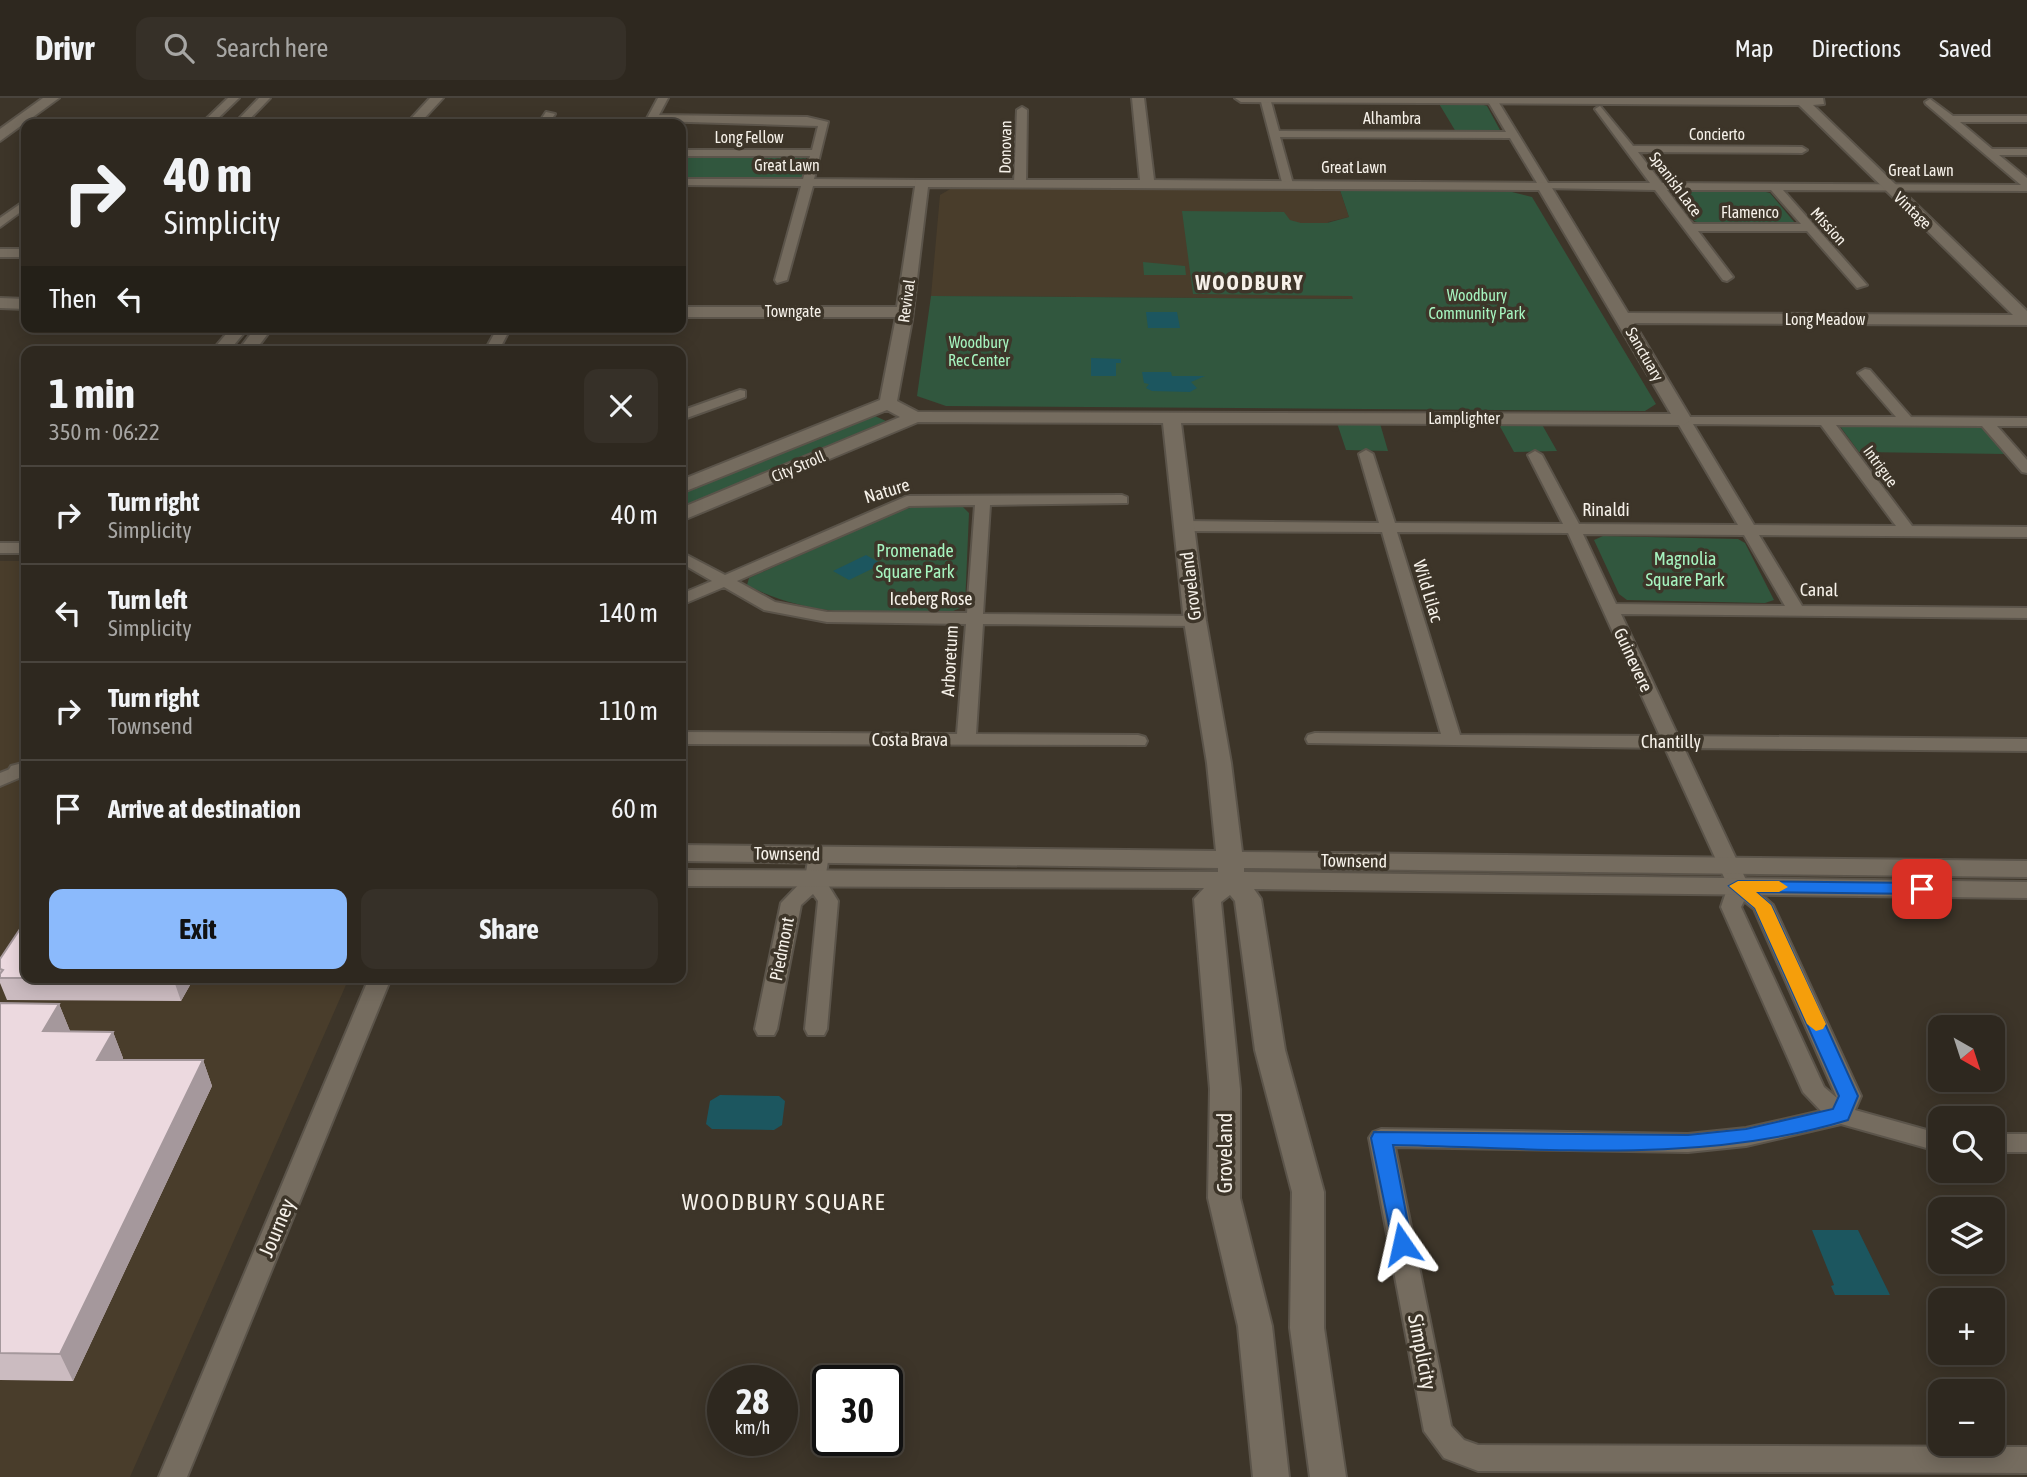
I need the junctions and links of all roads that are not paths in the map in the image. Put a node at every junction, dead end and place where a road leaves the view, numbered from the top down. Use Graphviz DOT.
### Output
graph roads {
  1 [pos="52,98"];
  2 [pos="234,98"];
  3 [pos="265,98"];
  4 [pos="436,98"];
  5 [pos="450,98"];
  6 [pos="663,98"];
  7 [pos="1138,98"];
  8 [pos="1241,98"];
  9 [pos="1265,98"];
  10 [pos="1491,99"];
  11 [pos="1809,100"];
  12 [pos="1930,102"];
  13 [pos="1600,109"];
  14 [pos="1022,110"];
  15 [pos="550,114"];
  16 [pos="23,119"];
  17 [pos="211,119"];
  18 [pos="244,119"];
  19 [pos="417,119"];
  20 [pos="434,119"];
  21 [pos="546,119"];
  22 [pos="651,119"];
  23 [pos="1949,119"];
  24 [pos="2027,119"];
  25 [pos="21,121"];
  26 [pos="686,121"];
  27 [pos="1273,134"];
  28 [pos="1512,135"];
  29 [pos="0,136"];
  30 [pos="1631,149"];
  31 [pos="1802,150"];
  32 [pos="686,152"];
  33 [pos="1989,152"];
  34 [pos="2027,152"];
  35 [pos="817,153"];
  36 [pos="686,182"];
  37 [pos="808,183"];
  38 [pos="921,183"];
  39 [pos="1020,183"];
  40 [pos="1147,184"];
  41 [pos="1287,184"];
  42 [pos="1544,186"];
  43 [pos="2027,186"];
  44 [pos="1659,187"];
  45 [pos="1774,187"];
  46 [pos="1890,187"];
  47 [pos="1909,187"];
  48 [pos="21,208"];
  49 [pos="0,224"];
  50 [pos="1689,227"];
  51 [pos="1810,228"];
  52 [pos="0,253"];
  53 [pos="21,253"];
  54 [pos="1727,277"];
  55 [pos="781,280"];
  56 [pos="1861,285"];
  57 [pos="2027,299"];
  58 [pos="0,303"];
  59 [pos="21,304"];
  60 [pos="0,312"];
  61 [pos="21,312"];
  62 [pos="686,312"];
  63 [pos="905,312"];
  64 [pos="1623,317"];
  65 [pos="2027,320"];
  66 [pos="1865,373"];
  67 [pos="740,394"];
  68 [pos="686,401"];
  69 [pos="700,408"];
  70 [pos="902,410"];
  71 [pos="686,414"];
  72 [pos="1171,416"];
  73 [pos="1683,420"];
  74 [pos="1825,420"];
  75 [pos="1906,421"];
  76 [pos="1984,421"];
  77 [pos="2027,422"];
  78 [pos="1366,454"];
  79 [pos="1535,455"];
  80 [pos="2027,469"];
  81 [pos="686,485"];
  82 [pos="983,500"];
  83 [pos="1122,500"];
  84 [pos="686,513"];
  85 [pos="1184,526"];
  86 [pos="1389,528"];
  87 [pos="1573,529"];
  88 [pos="1749,530"];
  89 [pos="1908,532"];
  90 [pos="2027,533"];
  91 [pos="0,548"];
  92 [pos="21,548"];
  93 [pos="686,559"];
  94 [pos="722,581"];
  95 [pos="686,598"];
  96 [pos="1610,609"];
  97 [pos="1797,611"];
  98 [pos="2027,613"];
  99 [pos="973,621"];
  100 [pos="1195,621"];
  101 [pos="686,738"];
  102 [pos="1315,739"];
  103 [pos="966,740"];
  104 [pos="1452,740"];
  105 [pos="1138,741"];
  106 [pos="1670,742"];
  107 [pos="2027,745"];
  108 [pos="686,854"];
  109 [pos="817,867"];
  110 [pos="1231,869"];
  111 [pos="2027,869"];
  112 [pos="1733,876"];
  113 [pos="686,878"];
  114 [pos="2027,890"];
  115 [pos="378,983"];
  116 [pos="766,1028"];
  117 [pos="816,1029"];
  118 [pos="1841,1115"];
  119 [pos="1928,1139"];
  120 [pos="2005,1143"];
  121 [pos="2027,1143"];
  122 [pos="2027,1460"];
  123 [pos="173,1477"];
  124 [pos="1271,1477"];
  125 [pos="1328,1477"];
  1 -- 16 [label="main road"];
  2 -- 17 [label="street"];
  3 -- 18 [label="street"];
  4 -- 19 [label="street"];
  5 -- 20 [label="street"];
  6 -- 22 [label="street"];
  7 -- 40 [label="street"];
  8 -- 9 [label="street"];
  9 -- 10 [label="street"];
  9 -- 27 [label="street"];
  10 -- 11 [label="street"];
  10 -- 28 [label="street, Sanctuary"];
  11 -- 46 [label="street, Vintage"];
  11 -- 47 [label="street, Vintage"];
  12 -- 23 [label="street"];
  13 -- 30 [label="street, Spanish Lace"];
  14 -- 39 [label="street, Donovan"];
  15 -- 21 [label="street"];
  23 -- 24 [label="street"];
  23 -- 33 [label="street"];
  25 -- 29 [label="main road"];
  26 -- 35 [label="street"];
  27 -- 28 [label="street, Alhambra"];
  27 -- 41 [label="street"];
  28 -- 42 [label="street, Sanctuary"];
  30 -- 31 [label="street, Concierto"];
  30 -- 44 [label="street, Spanish Lace"];
  32 -- 35 [label="street, Long Fellow"];
  33 -- 34 [label="street"];
  33 -- 43 [label="street"];
  35 -- 37 [label="street"];
  36 -- 37 [label="street, Great Lawn"];
  37 -- 38 [label="street, Great Lawn"];
  37 -- 55 [label="street"];
  38 -- 39 [label="street, Great Lawn"];
  38 -- 63 [label="street, Revival"];
  39 -- 40 [label="street, Great Lawn"];
  40 -- 41 [label="street, Great Lawn"];
  41 -- 42 [label="street, Great Lawn"];
  42 -- 44 [label="street, Great Lawn"];
  42 -- 64 [label="street, Sanctuary"];
  43 -- 47 [label="street, Great Lawn"];
  44 -- 45 [label="street, Great Lawn"];
  44 -- 50 [label="street, Spanish Lace"];
  45 -- 46 [label="street, Great Lawn"];
  45 -- 51 [label="street, Mission"];
  46 -- 47 [label="street, Great Lawn"];
  46 -- 65 [label="street, Vintage"];
  47 -- 57 [label="street, Vintage"];
  48 -- 49 [label="street"];
  50 -- 51 [label="street, Flamenco"];
  50 -- 54 [label="street, Spanish Lace"];
  51 -- 56 [label="street, Mission"];
  52 -- 53 [label="street"];
  58 -- 59 [label="street"];
  60 -- 61 [label="street"];
  62 -- 63 [label="street, Towngate"];
  63 -- 70 [label="street, Revival"];
  64 -- 65 [label="street, Long Meadow"];
  64 -- 73 [label="street, Sanctuary"];
  66 -- 75 [label="street"];
  67 -- 69 [label="street"];
  68 -- 69 [label="street"];
  69 -- 71 [label="street"];
  70 -- 72 [label="street, Lamplighter"];
  70 -- 81 [label="street, City Stroll"];
  70 -- 84 [label="street, City Stroll"];
  72 -- 73 [label="street, Lamplighter"];
  72 -- 85 [label="street, Groveland"];
  73 -- 74 [label="street, Lamplighter"];
  73 -- 88 [label="street, Sanctuary"];
  74 -- 75 [label="street, Lamplighter"];
  74 -- 89 [label="street, Intrigue"];
  75 -- 76 [label="street, Lamplighter"];
  76 -- 77 [label="street, Lamplighter"];
  76 -- 80 [label="street"];
  78 -- 86 [label="street, Wild Lilac"];
  79 -- 87 [label="street, Guinevere"];
  82 -- 83 [label="street, Nature"];
  82 -- 94 [label="street, Nature"];
  82 -- 99 [label="street, Arboretum"];
  85 -- 86 [label="street, Rinaldi"];
  85 -- 100 [label="street, Groveland"];
  86 -- 87 [label="street, Rinaldi"];
  86 -- 104 [label="street, Wild Lilac"];
  87 -- 88 [label="street, Rinaldi"];
  87 -- 96 [label="street, Guinevere"];
  88 -- 89 [label="street, Rinaldi"];
  88 -- 97 [label="street, Sanctuary"];
  89 -- 90 [label="street, Rinaldi"];
  91 -- 92 [label="street"];
  93 -- 94 [label="street, Iceberg Rose"];
  94 -- 95 [label="street, Nature"];
  94 -- 99 [label="street, Iceberg Rose"];
  96 -- 97 [label="street, Canal"];
  96 -- 106 [label="street, Guinevere"];
  97 -- 98 [label="street, Canal"];
  99 -- 100 [label="street, Iceberg Rose"];
  99 -- 103 [label="street, Arboretum"];
  100 -- 110 [label="street, Groveland"];
  101 -- 103 [label="street, Costa Brava"];
  102 -- 104 [label="street, Chantilly"];
  103 -- 105 [label="street, Costa Brava"];
  104 -- 106 [label="street, Chantilly"];
  106 -- 107 [label="street, Chantilly"];
  106 -- 112 [label="street, Guinevere"];
  108 -- 109 [label="street, Townsend"];
  109 -- 110 [label="street, Townsend"];
  109 -- 113 [label="street, Townsend"];
  109 -- 116 [label="street, Piedmont"];
  109 -- 117 [label="street"];
  110 -- 112 [label="street, Townsend"];
  110 -- 124 [label="street, Groveland"];
  110 -- 125 [label="street, Groveland"];
  111 -- 112 [label="street, Townsend"];
  112 -- 114 [label="street, Townsend"];
  112 -- 118 [label="street, Simplicity"];
  115 -- 123 [label="street, Journey"];
  118 -- 119 [label="street, Simplicity"];
  118 -- 122 [label="street, Simplicity"];
  120 -- 121 [label="street"];
}
